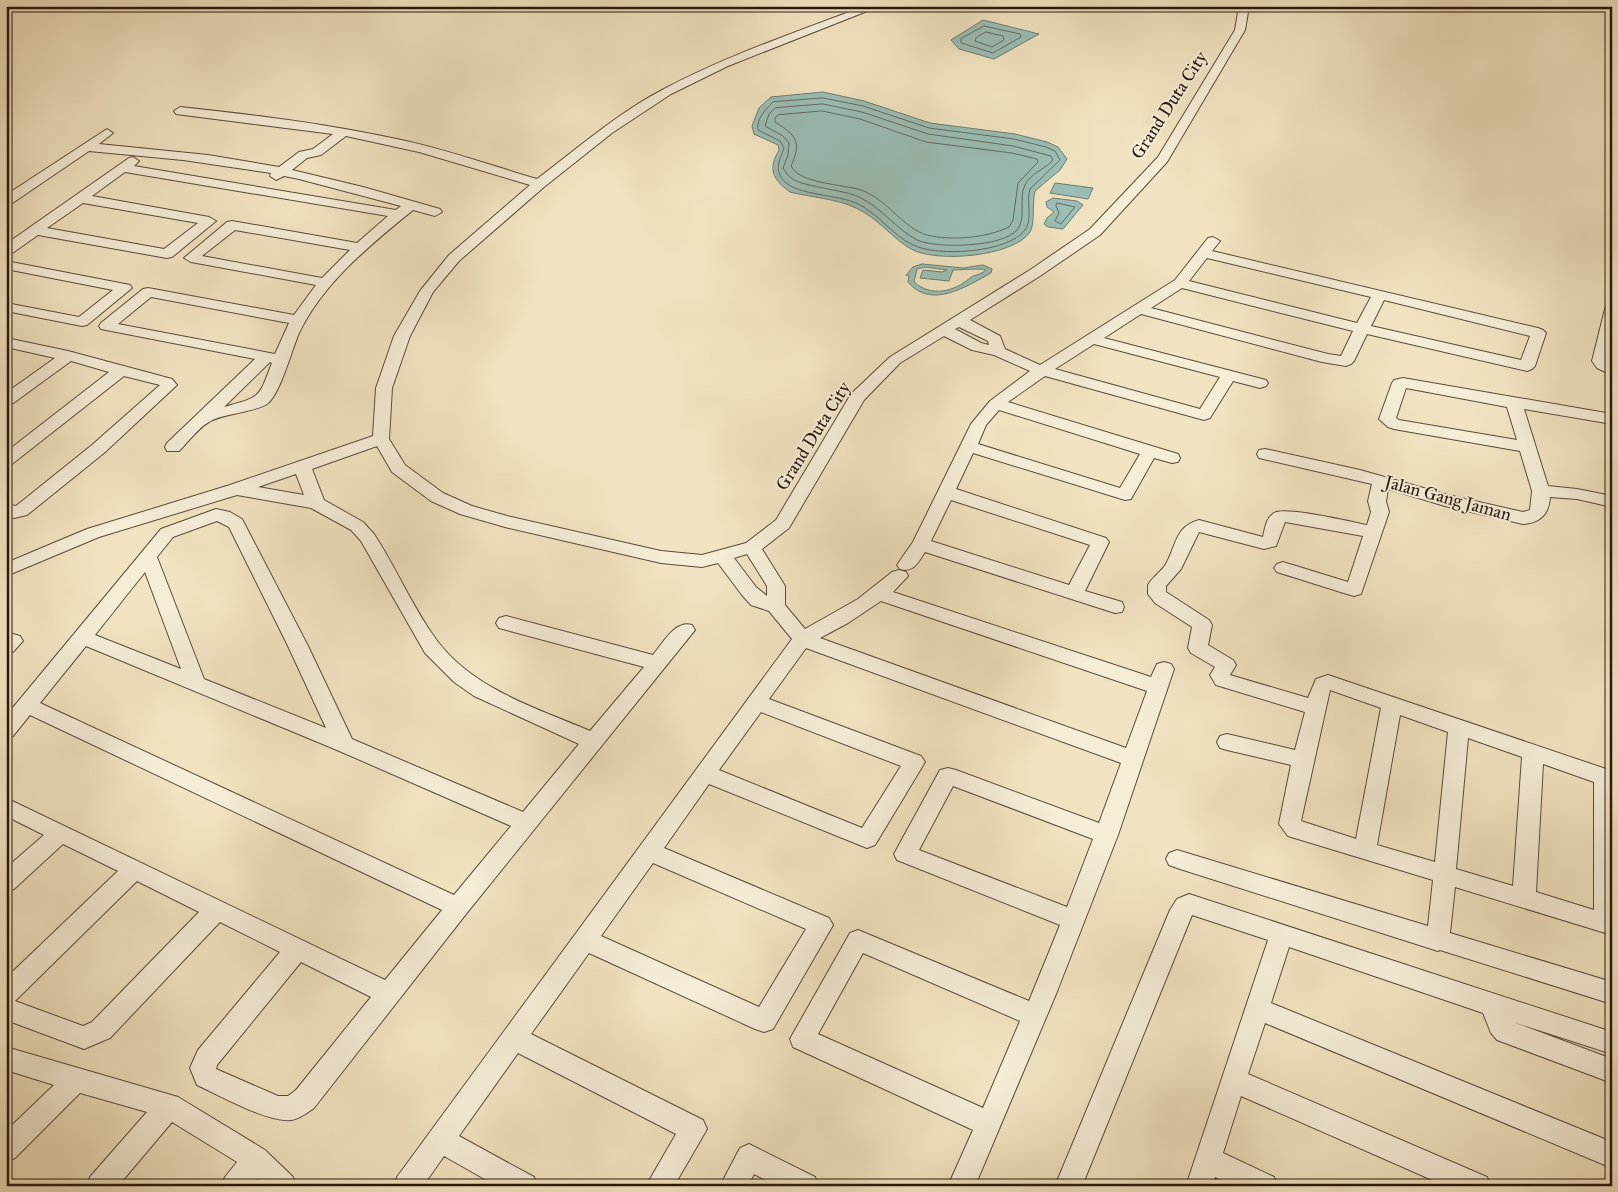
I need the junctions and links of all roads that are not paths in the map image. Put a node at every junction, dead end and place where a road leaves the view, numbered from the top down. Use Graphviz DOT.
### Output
graph roads {
  1 [pos="875,6"];
  2 [pos="1244,6"];
  3 [pos="180,111"];
  4 [pos="337,131"];
  5 [pos="107,133"];
  6 [pos="86,147"];
  7 [pos="146,152"];
  8 [pos="123,168"];
  9 [pos="281,171"];
  10 [pos="539,184"];
  11 [pos="259,190"];
  12 [pos="80,198"];
  13 [pos="6,201"];
  14 [pos="405,209"];
  15 [pos="435,212"];
  16 [pos="36,230"];
  17 [pos="360,247"];
  18 [pos="6,251"];
  19 [pos="6,266"];
  20 [pos="327,283"];
  21 [pos="1180,283"];
  22 [pos="1379,295"];
  23 [pos="6,307"];
  24 [pos="1138,309"];
  25 [pos="1612,309"];
  26 [pos="299,320"];
  27 [pos="958,320"];
  28 [pos="942,329"];
  29 [pos="1363,329"];
  30 [pos="1092,339"];
  31 [pos="8,345"];
  32 [pos="998,351"];
  33 [pos="68,356"];
  34 [pos="275,359"];
  35 [pos="1042,370"];
  36 [pos="1612,370"];
  37 [pos="120,371"];
  38 [pos="1229,375"];
  39 [pos="1260,383"];
  40 [pos="6,401"];
  41 [pos="1514,403"];
  42 [pos="996,404"];
  43 [pos="203,418"];
  44 [pos="1612,419"];
  45 [pos="381,439"];
  46 [pos="968,446"];
  47 [pos="173,447"];
  48 [pos="1527,447"];
  49 [pos="1150,451"];
  50 [pos="1265,454"];
  51 [pos="1172,458"];
  52 [pos="6,460"];
  53 [pos="302,466"];
  54 [pos="1380,481"];
  55 [pos="236,489"];
  56 [pos="1541,491"];
  57 [pos="946,492"];
  58 [pos="1612,502"];
  59 [pos="316,503"];
  60 [pos="6,510"];
  61 [pos="1374,532"];
  62 [pos="921,544"];
  63 [pos="752,547"];
  64 [pos="722,555"];
  65 [pos="148,556"];
  66 [pos="1283,568"];
  67 [pos="6,570"];
  68 [pos="880,594"];
  69 [pos="1074,594"];
  70 [pos="776,606"];
  71 [pos="1115,607"];
  72 [pos="506,623"];
  73 [pos="685,630"];
  74 [pos="82,637"];
  75 [pos="6,639"];
  76 [pos="802,639"];
  77 [pos="6,647"];
  78 [pos="656,664"];
  79 [pos="196,684"];
  80 [pos="756,702"];
  81 [pos="1392,704"];
  82 [pos="27,705"];
  83 [pos="1316,708"];
  84 [pos="1459,728"];
  85 [pos="6,731"];
  86 [pos="592,741"];
  87 [pos="1226,742"];
  88 [pos="344,744"];
  89 [pos="1533,754"];
  90 [pos="1134,759"];
  91 [pos="1303,760"];
  92 [pos="705,773"];
  93 [pos="1608,779"];
  94 [pos="6,806"];
  95 [pos="526,823"];
  96 [pos="61,833"];
  97 [pos="1106,835"];
  98 [pos="1365,850"];
  99 [pos="648,851"];
  100 [pos="1177,859"];
  101 [pos="134,870"];
  102 [pos="1445,875"];
  103 [pos="6,882"];
  104 [pos="1524,899"];
  105 [pos="458,907"];
  106 [pos="216,910"];
  107 [pos="1073,920"];
  108 [pos="1609,924"];
  109 [pos="1281,936"];
  110 [pos="585,940"];
  111 [pos="1438,940"];
  112 [pos="298,948"];
  113 [pos="1612,993"];
  114 [pos="6,994"];
  115 [pos="388,994"];
  116 [pos="1493,1005"];
  117 [pos="1257,1008"];
  118 [pos="6,1009"];
  119 [pos="1034,1015"];
  120 [pos="514,1038"];
  121 [pos="1612,1043"];
  122 [pos="6,1058"];
  123 [pos="1612,1071"];
  124 [pos="76,1080"];
  125 [pos="1235,1081"];
  126 [pos="169,1106"];
  127 [pos="989,1124"];
  128 [pos="440,1140"];
  129 [pos="6,1149"];
  130 [pos="1612,1156"];
  131 [pos="256,1159"];
  132 [pos="1208,1160"];
  133 [pos="100,1186"];
  134 [pos="234,1186"];
  135 [pos="282,1186"];
  136 [pos="407,1186"];
  137 [pos="524,1186"];
  138 [pos="659,1186"];
  139 [pos="733,1186"];
  140 [pos="805,1186"];
  141 [pos="961,1186"];
  142 [pos="1068,1186"];
  143 [pos="1199,1186"];
  144 [pos="1264,1186"];
  145 [pos="1477,1186"];
  1 -- 10 [label="street"];
  2 -- 27 [label="street, Grand Duta City"];
  3 -- 4 [label="street"];
  4 -- 9 [label="street"];
  4 -- 10 [label="street"];
  5 -- 6 [label="street"];
  6 -- 7 [label="street"];
  6 -- 13 [label="street"];
  7 -- 8 [label="street"];
  7 -- 9 [label="street"];
  8 -- 11 [label="street"];
  8 -- 12 [label="street"];
  9 -- 11 [label="street"];
  9 -- 14 [label="street"];
  10 -- 45 [label="street"];
  11 -- 14 [label="street"];
  12 -- 16 [label="street"];
  12 -- 16 [label="street"];
  14 -- 15 [label="street"];
  14 -- 17 [label="street"];
  16 -- 18 [label="street"];
  17 -- 20 [label="street"];
  17 -- 20 [label="street"];
  19 -- 23 [label="street"];
  20 -- 26 [label="street"];
  21 -- 22 [label="street"];
  21 -- 24 [label="street"];
  21 -- 29 [label="street"];
  22 -- 29 [label="street"];
  22 -- 29 [label="street"];
  24 -- 29 [label="street"];
  24 -- 30 [label="street"];
  25 -- 36 [label="street"];
  26 -- 34 [label="street"];
  26 -- 34 [label="street"];
  27 -- 28 [label="street, Grand Duta City"];
  27 -- 32 [label="street"];
  28 -- 32 [label="street"];
  28 -- 63 [label="street, Grand Duta City"];
  30 -- 35 [label="street"];
  30 -- 38 [label="street"];
  31 -- 33 [label="street"];
  32 -- 35 [label="street"];
  33 -- 37 [label="street"];
  33 -- 40 [label="street"];
  34 -- 43 [label="street"];
  34 -- 43 [label="street"];
  35 -- 38 [label="street"];
  35 -- 42 [label="street"];
  37 -- 52 [label="street"];
  37 -- 60 [label="street"];
  38 -- 39 [label="street"];
  41 -- 44 [label="street"];
  41 -- 48 [label="street"];
  41 -- 48 [label="street"];
  42 -- 46 [label="street"];
  42 -- 49 [label="street"];
  43 -- 47 [label="street"];
  45 -- 53 [label="street"];
  45 -- 64 [label="street, Grand Duta City"];
  46 -- 49 [label="street"];
  46 -- 57 [label="street"];
  48 -- 56 [label="street"];
  49 -- 51 [label="street"];
  50 -- 54 [label="street, Jalan Gang Jaman"];
  53 -- 55 [label="street"];
  53 -- 59 [label="street"];
  54 -- 56 [label="street, Jalan Gang Jaman"];
  54 -- 61 [label="street"];
  55 -- 59 [label="street"];
  55 -- 67 [label="street"];
  56 -- 58 [label="street"];
  57 -- 62 [label="street"];
  57 -- 69 [label="street"];
  59 -- 86 [label="street"];
  61 -- 66 [label="street"];
  61 -- 83 [label="street"];
  62 -- 68 [label="street"];
  62 -- 69 [label="street"];
  63 -- 64 [label="street, Grand Duta City"];
  63 -- 70 [label="street"];
  64 -- 70 [label="street"];
  65 -- 74 [label="street"];
  65 -- 79 [label="street"];
  65 -- 88 [label="street"];
  68 -- 76 [label="street"];
  68 -- 90 [label="street"];
  69 -- 71 [label="street"];
  70 -- 76 [label="street"];
  72 -- 78 [label="street"];
  73 -- 78 [label="street"];
  74 -- 79 [label="street"];
  74 -- 82 [label="street"];
  75 -- 77 [label="street"];
  76 -- 80 [label="street"];
  76 -- 90 [label="street"];
  78 -- 86 [label="street"];
  79 -- 88 [label="street"];
  80 -- 92 [label="street"];
  80 -- 92 [label="street"];
  81 -- 83 [label="street"];
  81 -- 84 [label="street"];
  81 -- 98 [label="street"];
  82 -- 85 [label="street"];
  82 -- 105 [label="street"];
  83 -- 91 [label="street"];
  84 -- 89 [label="street"];
  84 -- 102 [label="street"];
  86 -- 95 [label="street"];
  87 -- 91 [label="street"];
  88 -- 95 [label="street"];
  89 -- 93 [label="street"];
  89 -- 104 [label="street"];
  90 -- 97 [label="street"];
  91 -- 98 [label="street"];
  92 -- 99 [label="street"];
  93 -- 108 [label="street"];
  94 -- 96 [label="street"];
  95 -- 105 [label="street"];
  96 -- 101 [label="street"];
  96 -- 103 [label="street"];
  97 -- 107 [label="street"];
  97 -- 107 [label="street"];
  98 -- 102 [label="street"];
  99 -- 110 [label="street"];
  99 -- 110 [label="street"];
  100 -- 111 [label="street"];
  101 -- 106 [label="street"];
  101 -- 114 [label="street"];
  102 -- 104 [label="street"];
  102 -- 111 [label="street"];
  104 -- 108 [label="street"];
  105 -- 115 [label="street"];
  106 -- 112 [label="street"];
  106 -- 118 [label="street"];
  107 -- 119 [label="street"];
  109 -- 116 [label="street"];
  109 -- 117 [label="street"];
  109 -- 142 [label="street"];
  110 -- 120 [label="street"];
  111 -- 113 [label="street"];
  112 -- 115 [label="street"];
  112 -- 115 [label="street"];
  116 -- 121 [label="street"];
  116 -- 123 [label="street"];
  117 -- 125 [label="street"];
  117 -- 130 [label="street"];
  119 -- 127 [label="street"];
  119 -- 127 [label="street"];
  120 -- 128 [label="street"];
  120 -- 138 [label="street"];
  122 -- 124 [label="street"];
  124 -- 126 [label="street"];
  124 -- 129 [label="street"];
  125 -- 132 [label="street"];
  125 -- 145 [label="street"];
  126 -- 131 [label="street"];
  126 -- 133 [label="street"];
  127 -- 141 [label="street"];
  128 -- 136 [label="street"];
  128 -- 137 [label="street"];
  131 -- 134 [label="street"];
  131 -- 135 [label="street"];
  132 -- 143 [label="street"];
  132 -- 144 [label="street"];
  139 -- 140 [label="street"];
}
